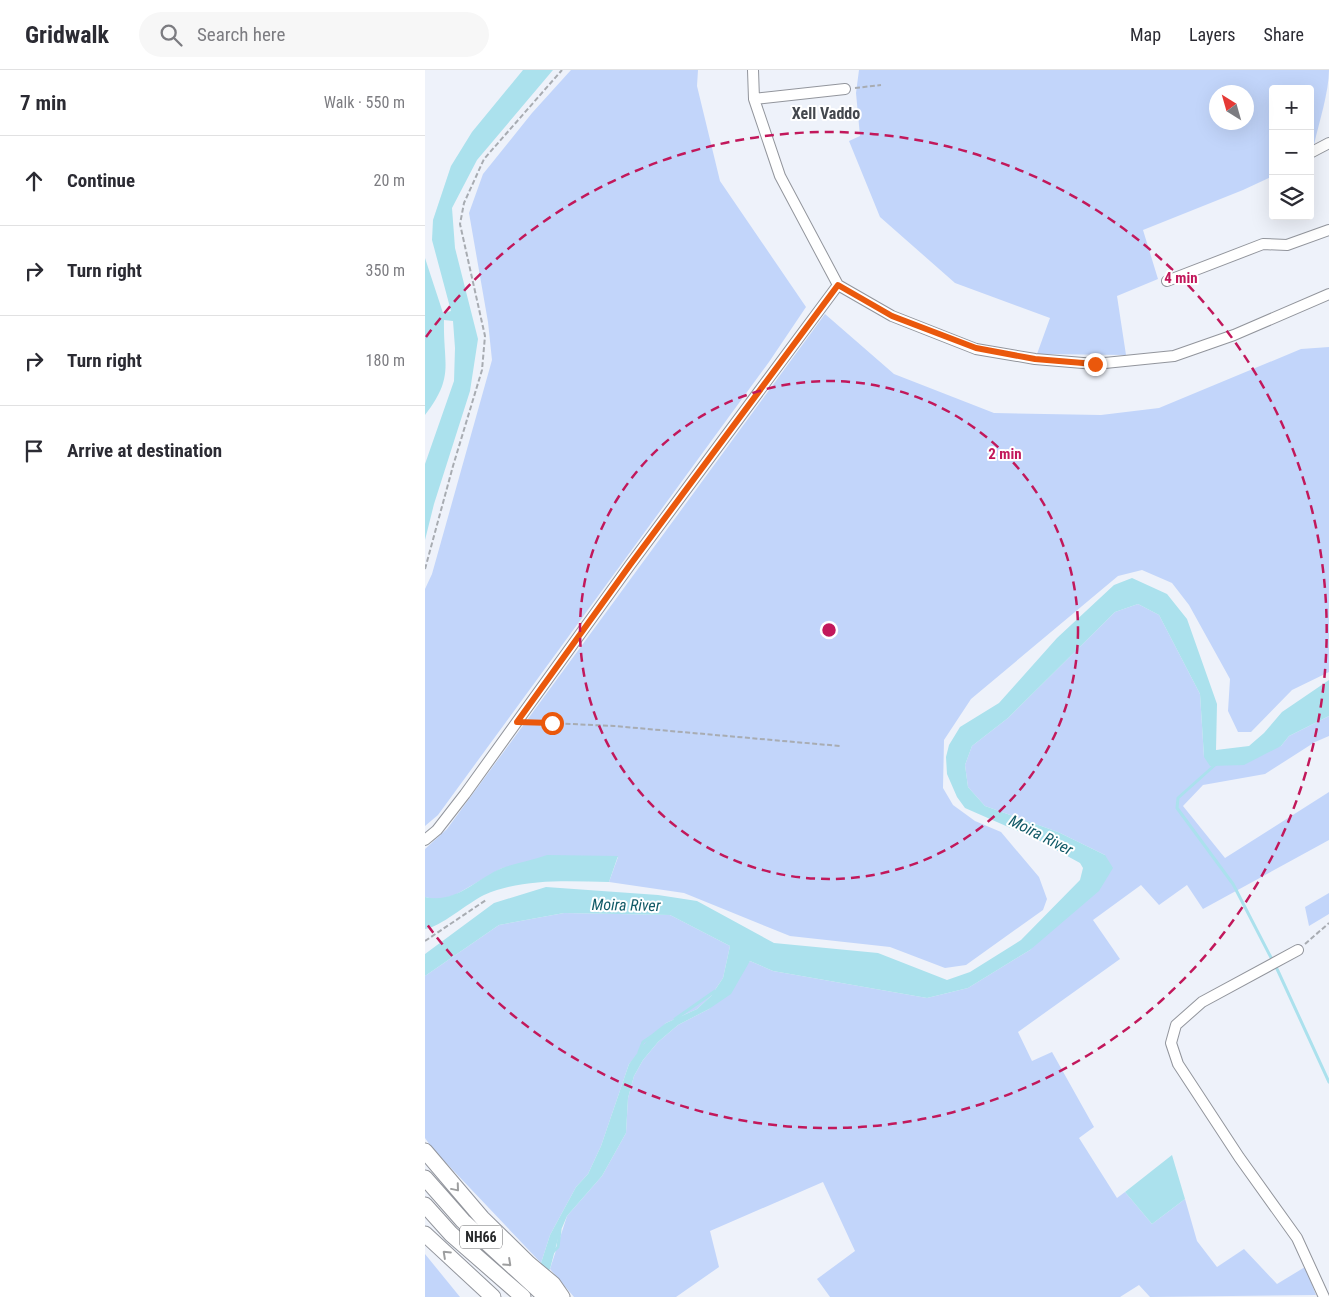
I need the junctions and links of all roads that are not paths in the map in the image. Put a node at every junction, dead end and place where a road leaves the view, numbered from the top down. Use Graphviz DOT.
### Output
graph roads {
  1 [pos="753,70"];
  2 [pos="845,89"];
  3 [pos="754,99"];
  4 [pos="1329,143"];
  5 [pos="1314,151"];
  6 [pos="1329,230"];
  7 [pos="1167,281"];
  8 [pos="838,285"];
  9 [pos="1329,294"];
  10 [pos="425,840"];
  11 [pos="1298,950"];
  12 [pos="425,1151"];
  13 [pos="425,1178"];
  14 [pos="425,1205"];
  15 [pos="425,1234"];
  16 [pos="554,1293"];
  17 [pos="493,1297"];
  18 [pos="523,1297"];
  19 [pos="1324,1297"];
  1 -- 3 [label="street"];
  2 -- 3 [label="street"];
  3 -- 8 [label="street"];
  4 -- 5 [label="street"];
  6 -- 7 [label="street"];
  8 -- 9 [label="street"];
  8 -- 10 [label="street"];
  11 -- 19 [label="street"];
  12 -- 16 [label="highway, one-way"];
  13 -- 16 [label="highway, NH66, one-way"];
  14 -- 18 [label="highway, NH66"];
  17 -- 15 [label="highway, one-way"];
}
